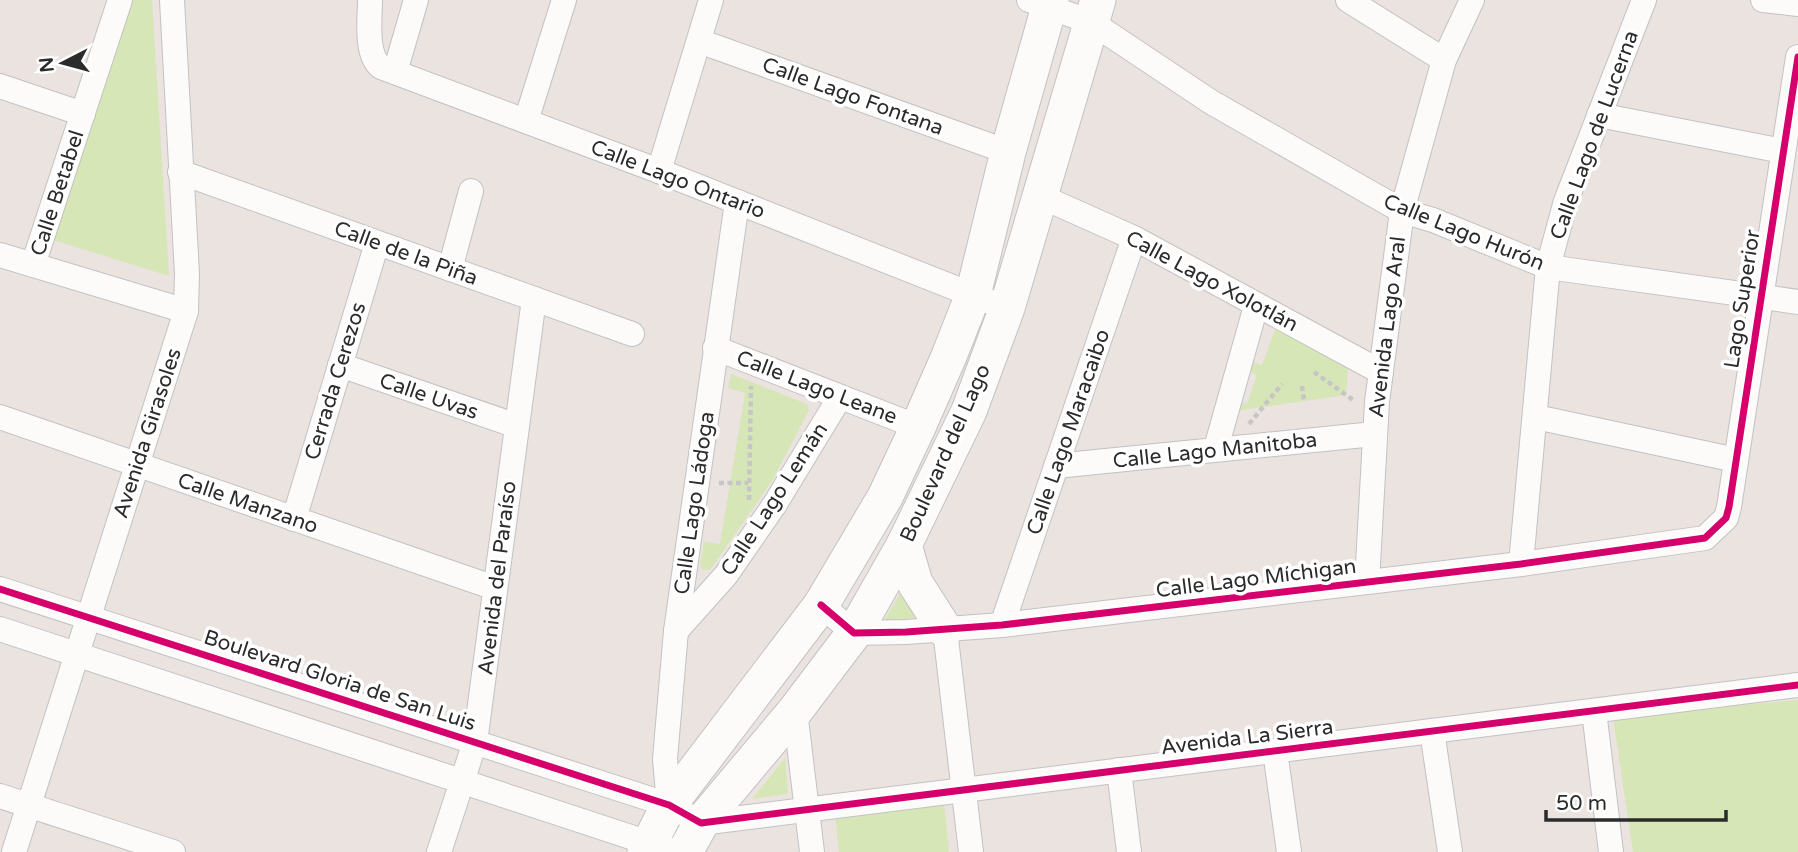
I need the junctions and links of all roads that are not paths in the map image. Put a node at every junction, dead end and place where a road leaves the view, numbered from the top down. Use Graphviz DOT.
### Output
graph roads {
  1 [pos="120,0"];
  2 [pos="172,0"];
  3 [pos="370,0"];
  4 [pos="416,0"];
  5 [pos="564,0"];
  6 [pos="711,0"];
  7 [pos="1348,0"];
  8 [pos="1472,0"];
  9 [pos="1644,0"];
  10 [pos="1763,0"];
  11 [pos="1043,2"];
  12 [pos="1798,4"];
  13 [pos="1094,11"];
  14 [pos="699,41"];
  15 [pos="1798,57"];
  16 [pos="1444,61"];
  17 [pos="388,70"];
  18 [pos="0,86"];
  19 [pos="83,114"];
  20 [pos="1599,115"];
  21 [pos="526,121"];
  22 [pos="1783,151"];
  23 [pos="1008,152"];
  24 [pos="659,171"];
  25 [pos="180,172"];
  26 [pos="471,191"];
  27 [pos="1040,196"];
  28 [pos="737,202"];
  29 [pos="1402,211"];
  30 [pos="1134,238"];
  31 [pos="377,243"];
  32 [pos="0,255"];
  33 [pos="33,265"];
  34 [pos="1548,267"];
  35 [pos="450,269"];
  36 [pos="973,295"];
  37 [pos="1759,296"];
  38 [pos="534,299"];
  39 [pos="1798,302"];
  40 [pos="1256,306"];
  41 [pos="1007,308"];
  42 [pos="186,312"];
  43 [pos="632,334"];
  44 [pos="715,348"];
  45 [pos="340,365"];
  46 [pos="1381,372"];
  47 [pos="840,397"];
  48 [pos="0,417"];
  49 [pos="1535,417"];
  50 [pos="1375,424"];
  51 [pos="517,426"];
  52 [pos="918,427"];
  53 [pos="1224,448"];
  54 [pos="1736,460"];
  55 [pos="137,464"];
  56 [pos="1056,466"];
  57 [pos="294,519"];
  58 [pos="1705,538"];
  59 [pos="904,545"];
  60 [pos="1521,564"];
  61 [pos="1367,582"];
  62 [pos="495,588"];
  63 [pos="0,589"];
  64 [pos="821,605"];
  65 [pos="89,618"];
  66 [pos="1002,625"];
  67 [pos="0,629"];
  68 [pos="945,630"];
  69 [pos="676,631"];
  70 [pos="854,633"];
  71 [pos="76,655"];
  72 [pos="1798,685"];
  73 [pos="1594,710"];
  74 [pos="795,711"];
  75 [pos="1432,731"];
  76 [pos="475,742"];
  77 [pos="1275,751"];
  78 [pos="1119,770"];
  79 [pos="462,782"];
  80 [pos="963,790"];
  81 [pos="0,796"];
  82 [pos="29,805"];
  83 [pos="669,805"];
  84 [pos="807,809"];
  85 [pos="693,837"];
  86 [pos="656,849"];
  87 [pos="14,852"];
  88 [pos="173,852"];
  89 [pos="439,852"];
  90 [pos="812,852"];
  91 [pos="971,852"];
  92 [pos="1129,852"];
  93 [pos="1289,852"];
  94 [pos="1450,852"];
  95 [pos="1611,852"];
  1 -- 19 [label="street, Calle Betabel"];
  2 -- 25 [label="street, Avenida Girasoles"];
  3 -- 17 [label="street"];
  4 -- 17 [label="street"];
  5 -- 21 [label="street"];
  6 -- 14 [label="street"];
  7 -- 16 [label="street"];
  8 -- 16 [label="street, Avenida Lago Aral"];
  9 -- 20 [label="street, Calle Lago de Lucerna"];
  10 -- 12 [label="street"];
  11 -- 13 [label="street, Calle Lago Hurón"];
  11 -- 23 [label="street, Boulevard del Lago"];
  13 -- 27 [label="street, Boulevard del Lago"];
  13 -- 29 [label="street, Calle Lago Hurón"];
  14 -- 23 [label="street, Calle Lago Fontana"];
  14 -- 24 [label="street"];
  15 -- 22 [label="street, Lago Superior"];
  16 -- 29 [label="street, Avenida Lago Aral"];
  17 -- 21 [label="street, Calle Lago Ontario"];
  18 -- 19 [label="street"];
  19 -- 33 [label="street, Calle Betabel"];
  20 -- 22 [label="street"];
  20 -- 34 [label="street, Calle Lago de Lucerna"];
  21 -- 24 [label="street, Calle Lago Ontario"];
  22 -- 37 [label="street, Lago Superior"];
  23 -- 36 [label="street, Boulevard del Lago"];
  24 -- 28 [label="street, Calle Lago Ontario"];
  25 -- 31 [label="street, Calle de la Piña"];
  25 -- 42 [label="street, Avenida Girasoles"];
  26 -- 35 [label="street"];
  27 -- 30 [label="street, Calle Lago Xolotlán"];
  27 -- 41 [label="street, Boulevard del Lago"];
  28 -- 36 [label="street, Calle Lago Ontario"];
  28 -- 44 [label="street, Calle Lago Ládoga"];
  29 -- 34 [label="street, Calle Lago Hurón"];
  29 -- 46 [label="street, Avenida Lago Aral"];
  30 -- 40 [label="street, Calle Lago Xolotlán"];
  30 -- 56 [label="street, Calle Lago Maracaibo"];
  31 -- 35 [label="street, Calle de la Piña"];
  31 -- 45 [label="street, Cerrada Cerezos"];
  32 -- 33 [label="street"];
  33 -- 42 [label="street"];
  34 -- 37 [label="street, Calle Lago Hurón"];
  34 -- 49 [label="street, Calle Lago de Lucerna"];
  35 -- 38 [label="street, Calle de la Piña"];
  36 -- 41 [label="street, Calle Lago Ontario"];
  36 -- 52 [label="street, Boulevard del Lago"];
  37 -- 39 [label="street, Calle Lago Hurón"];
  37 -- 54 [label="street, Lago Superior"];
  38 -- 43 [label="street, Calle de la Piña"];
  38 -- 51 [label="street, Avenida del Paraíso"];
  40 -- 46 [label="street, Calle Lago Xolotlán"];
  40 -- 53 [label="street"];
  41 -- 59 [label="street, Boulevard del Lago"];
  42 -- 55 [label="street, Avenida Girasoles"];
  44 -- 47 [label="street, Calle Lago Leane"];
  44 -- 69 [label="street, Calle Lago Ládoga"];
  45 -- 51 [label="street, Calle Uvas"];
  45 -- 57 [label="street, Cerrada Cerezos"];
  46 -- 50 [label="street, Avenida Lago Aral"];
  47 -- 52 [label="street, Calle Lago Leane"];
  47 -- 69 [label="street, Calle Lago Lemán"];
  48 -- 55 [label="street, Calle Manzano"];
  49 -- 54 [label="street"];
  49 -- 60 [label="street, Calle Lago de Lucerna"];
  50 -- 53 [label="street, Calle Lago Manitoba"];
  50 -- 61 [label="street, Avenida Lago Aral"];
  51 -- 62 [label="street, Avenida del Paraíso"];
  52 -- 64 [label="street, Boulevard del Lago"];
  53 -- 56 [label="street, Calle Lago Manitoba"];
  54 -- 58 [label="street, Lago Superior"];
  55 -- 57 [label="street, Calle Manzano"];
  55 -- 65 [label="street, Avenida Girasoles"];
  56 -- 66 [label="street, Calle Lago Maracaibo"];
  57 -- 62 [label="street, Calle Manzano"];
  58 -- 60 [label="street, Calle Lago Míchigan"];
  59 -- 68 [label="street"];
  59 -- 70 [label="street, Boulevard del Lago"];
  60 -- 61 [label="street, Calle Lago Míchigan"];
  61 -- 66 [label="street, Calle Lago Míchigan"];
  62 -- 76 [label="street, Avenida del Paraíso"];
  63 -- 65 [label="street, Boulevard Gloria de San Luis"];
  64 -- 70 [label="street"];
  64 -- 83 [label="street, Boulevard del Lago"];
  65 -- 71 [label="street, Avenida Girasoles"];
  65 -- 76 [label="street, Boulevard Gloria de San Luis"];
  66 -- 68 [label="street, Calle Lago Míchigan"];
  67 -- 71 [label="street"];
  68 -- 70 [label="street, Calle Lago Míchigan"];
  68 -- 80 [label="street"];
  69 -- 83 [label="street, Calle Lago Ládoga"];
  70 -- 74 [label="street, Boulevard del Lago"];
  71 -- 79 [label="street"];
  71 -- 82 [label="street, Avenida Girasoles"];
  72 -- 73 [label="street, Avenida La Sierra"];
  73 -- 75 [label="street, Avenida La Sierra"];
  73 -- 95 [label="street"];
  74 -- 84 [label="street"];
  74 -- 85 [label="street, Boulevard del Lago"];
  75 -- 77 [label="street, Avenida La Sierra"];
  75 -- 94 [label="street"];
  76 -- 79 [label="street, Avenida del Paraíso"];
  76 -- 83 [label="street, Boulevard Gloria de San Luis"];
  77 -- 78 [label="street, Avenida La Sierra"];
  77 -- 93 [label="street"];
  78 -- 80 [label="street, Avenida La Sierra"];
  78 -- 92 [label="street"];
  79 -- 86 [label="street"];
  79 -- 89 [label="street, Avenida del Paraíso"];
  80 -- 84 [label="street, Avenida La Sierra"];
  80 -- 91 [label="street"];
  81 -- 82 [label="street"];
  82 -- 87 [label="street, Avenida Girasoles"];
  82 -- 88 [label="street"];
  83 -- 85 [label="street, Boulevard Gloria de San Luis"];
  83 -- 86 [label="street, Boulevard del Lago"];
  84 -- 85 [label="street, Avenida La Sierra"];
  84 -- 90 [label="street"];
}
